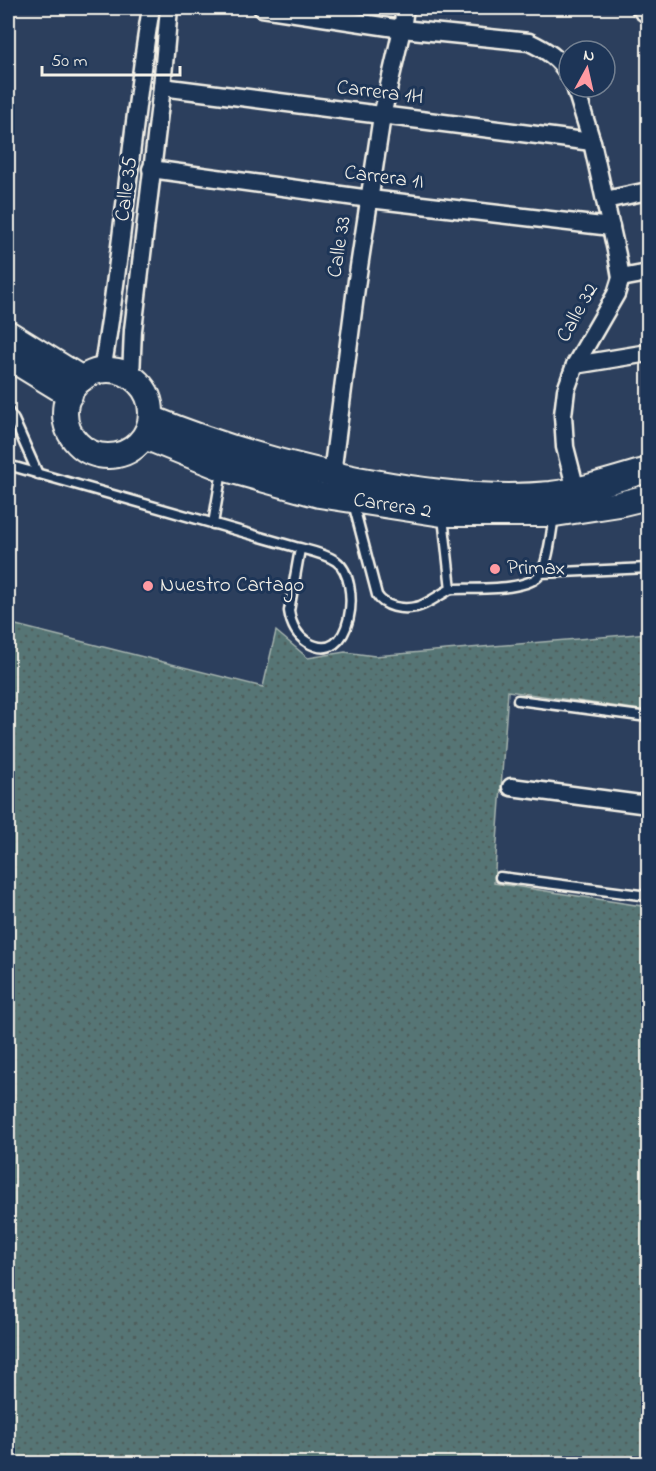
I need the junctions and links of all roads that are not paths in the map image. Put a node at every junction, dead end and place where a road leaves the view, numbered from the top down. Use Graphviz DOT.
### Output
graph roads {
  1 [pos="151,8"];
  2 [pos="169,8"];
  3 [pos="261,8"];
  4 [pos="405,8"];
  5 [pos="643,8"];
  6 [pos="648,12"];
  7 [pos="402,29"];
  8 [pos="557,59"];
  9 [pos="162,87"];
  10 [pos="579,99"];
  11 [pos="382,116"];
  12 [pos="592,142"];
  13 [pos="151,169"];
  14 [pos="648,191"];
  15 [pos="370,199"];
  16 [pos="605,200"];
  17 [pos="611,227"];
  18 [pos="648,273"];
  19 [pos="621,278"];
  20 [pos="8,333"];
  21 [pos="648,352"];
  22 [pos="8,357"];
  23 [pos="575,365"];
  24 [pos="131,376"];
  25 [pos="85,382"];
  26 [pos="8,411"];
  27 [pos="148,427"];
  28 [pos="8,465"];
  29 [pos="222,468"];
  30 [pos="648,470"];
  31 [pos="38,474"];
  32 [pos="332,474"];
  33 [pos="576,490"];
  34 [pos="352,500"];
  35 [pos="647,502"];
  36 [pos="442,514"];
  37 [pos="555,514"];
  38 [pos="213,524"];
  39 [pos="300,549"];
  40 [pos="648,568"];
  41 [pos="541,573"];
  42 [pos="451,589"];
  43 [pos="518,700"];
  44 [pos="648,717"];
  45 [pos="511,787"];
  46 [pos="648,805"];
  47 [pos="500,877"];
  48 [pos="648,896"];
  1 -- 25 [label="street, Calle 35"];
  2 -- 9 [label="street, Calle 35"];
  3 -- 7 [label="street"];
  4 -- 7 [label="street, Calle 33"];
  5 -- 6 [label="street"];
  7 -- 8 [label="street"];
  7 -- 11 [label="street, Calle 33"];
  9 -- 11 [label="street, Carrera 1H"];
  9 -- 13 [label="street, Calle 35"];
  10 -- 12 [label="street, Calle 32"];
  11 -- 12 [label="street, Carrera 1H"];
  11 -- 15 [label="street, Calle 33"];
  12 -- 16 [label="street, Calle 32"];
  13 -- 15 [label="street, Carrera 1I"];
  13 -- 24 [label="street, Calle 35"];
  14 -- 16 [label="street"];
  15 -- 17 [label="street, Carrera 1I"];
  15 -- 32 [label="street, Calle 33"];
  16 -- 17 [label="street, Calle 32"];
  17 -- 19 [label="street, Calle 32"];
  18 -- 19 [label="street"];
  19 -- 23 [label="street, Calle 32"];
  20 -- 25 [label="main road"];
  21 -- 23 [label="street"];
  22 -- 25 [label="main road"];
  23 -- 33 [label="street, Calle 32"];
  24 -- 25 [label="main road"];
  24 -- 27 [label="main road"];
  25 -- 27 [label="main road"];
  26 -- 31 [label="lane"];
  27 -- 29 [label="main road, Carrera 2"];
  27 -- 32 [label="main road, Carrera 2"];
  28 -- 31 [label="lane"];
  29 -- 34 [label="main road, Carrera 2"];
  29 -- 38 [label="lane"];
  30 -- 33 [label="main road, Carrera 2"];
  31 -- 38 [label="lane"];
  32 -- 33 [label="main road, Carrera 2"];
  34 -- 36 [label="main road, Carrera 2"];
  34 -- 42 [label="lane"];
  35 -- 37 [label="main road, Carrera 2"];
  36 -- 37 [label="main road, Carrera 2"];
  36 -- 42 [label="lane"];
  37 -- 41 [label="lane"];
  38 -- 39 [label="lane"];
  39 -- 39 [label="lane"];
  40 -- 41 [label="lane"];
  41 -- 42 [label="lane"];
  43 -- 44 [label="lane"];
  45 -- 46 [label="street"];
  47 -- 48 [label="lane"];
}
